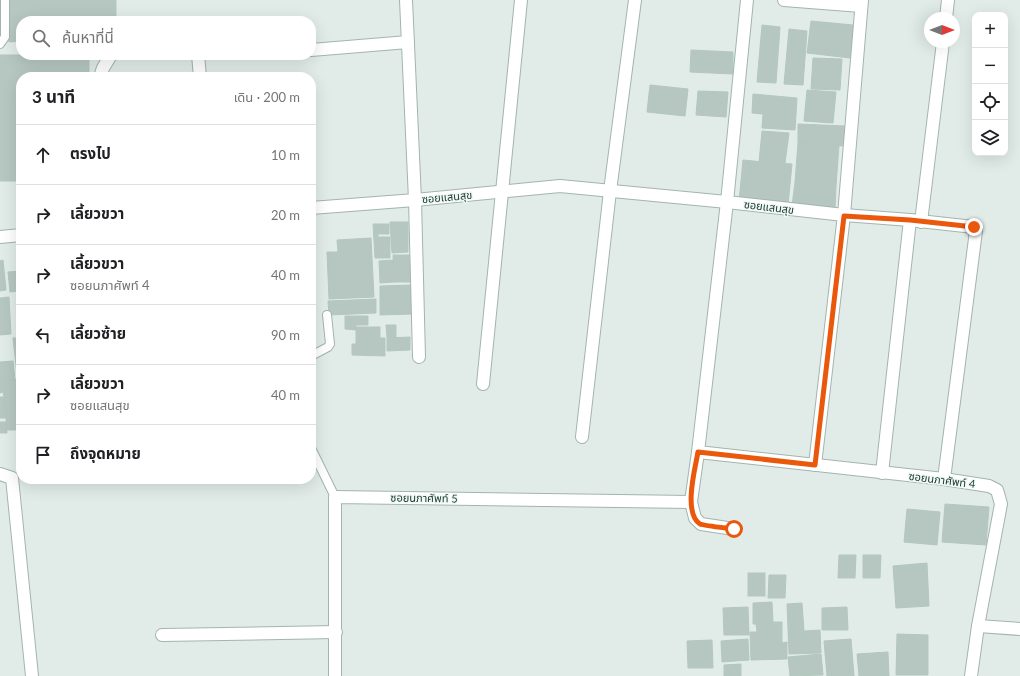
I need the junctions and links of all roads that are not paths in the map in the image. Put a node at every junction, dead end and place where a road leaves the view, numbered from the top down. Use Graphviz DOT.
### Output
graph roads {
  1 [pos="6,0"];
  2 [pos="406,0"];
  3 [pos="521,0"];
  4 [pos="636,0"];
  5 [pos="747,0"];
  6 [pos="784,0"];
  7 [pos="948,0"];
  8 [pos="861,3"];
  9 [pos="947,12"];
  10 [pos="408,42"];
  11 [pos="0,44"];
  12 [pos="942,48"];
  13 [pos="316,50"];
  14 [pos="108,60"];
  15 [pos="198,60"];
  16 [pos="102,72"];
  17 [pos="200,72"];
  18 [pos="610,191"];
  19 [pos="502,192"];
  20 [pos="415,200"];
  21 [pos="727,202"];
  22 [pos="316,208"];
  23 [pos="844,216"];
  24 [pos="916,221"];
  25 [pos="16,235"];
  26 [pos="0,236"];
  27 [pos="327,315"];
  28 [pos="316,353"];
  29 [pos="419,357"];
  30 [pos="483,384"];
  31 [pos="582,437"];
  32 [pos="698,452"];
  33 [pos="316,458"];
  34 [pos="815,465"];
  35 [pos="882,472"];
  36 [pos="0,474"];
  37 [pos="16,478"];
  38 [pos="944,479"];
  39 [pos="16,484"];
  40 [pos="335,497"];
  41 [pos="691,502"];
  42 [pos="734,529"];
  43 [pos="978,626"];
  44 [pos="1020,629"];
  45 [pos="336,632"];
  46 [pos="162,636"];
  47 [pos="32,676"];
  48 [pos="335,676"];
  49 [pos="971,676"];
  1 -- 11 [label="lane"];
  2 -- 10 [label="street"];
  3 -- 19 [label="street"];
  4 -- 18 [label="street"];
  5 -- 21 [label="street"];
  6 -- 8 [label="street"];
  7 -- 9 [label="street"];
  8 -- 23 [label="street"];
  10 -- 13 [label="street"];
  10 -- 20 [label="street"];
  12 -- 24 [label="street"];
  14 -- 16 [label="street"];
  15 -- 17 [label="street"];
  18 -- 19 [label="street, ซอยแสนสุข"];
  18 -- 21 [label="street, ซอยแสนสุข"];
  18 -- 31 [label="street"];
  19 -- 20 [label="street, ซอยแสนสุข"];
  19 -- 30 [label="street"];
  20 -- 22 [label="street, ซอยแสนสุข"];
  20 -- 29 [label="street"];
  21 -- 23 [label="street, ซอยแสนสุข"];
  21 -- 32 [label="street"];
  23 -- 24 [label="street, ซอยแสนสุข"];
  23 -- 34 [label="street"];
  24 -- 35 [label="street"];
  24 -- 38 [label="street, ซอยแสนสุข"];
  25 -- 26 [label="street"];
  27 -- 28 [label="lane"];
  32 -- 34 [label="street, ซอยนภาศัพท์ 4"];
  32 -- 41 [label="street"];
  33 -- 40 [label="lane"];
  34 -- 35 [label="street, ซอยนภาศัพท์ 4"];
  35 -- 38 [label="street, ซอยนภาศัพท์ 4"];
  36 -- 37 [label="street"];
  38 -- 43 [label="street, ซอยนภาศัพท์ 4"];
  39 -- 47 [label="street"];
  40 -- 41 [label="street, ซอยนภาศัพท์ 5"];
  40 -- 45 [label="street"];
  41 -- 42 [label="street"];
  43 -- 44 [label="street"];
  43 -- 49 [label="street, ซอยนภาศัพท์ 4"];
  45 -- 46 [label="street"];
  45 -- 48 [label="street"];
}
